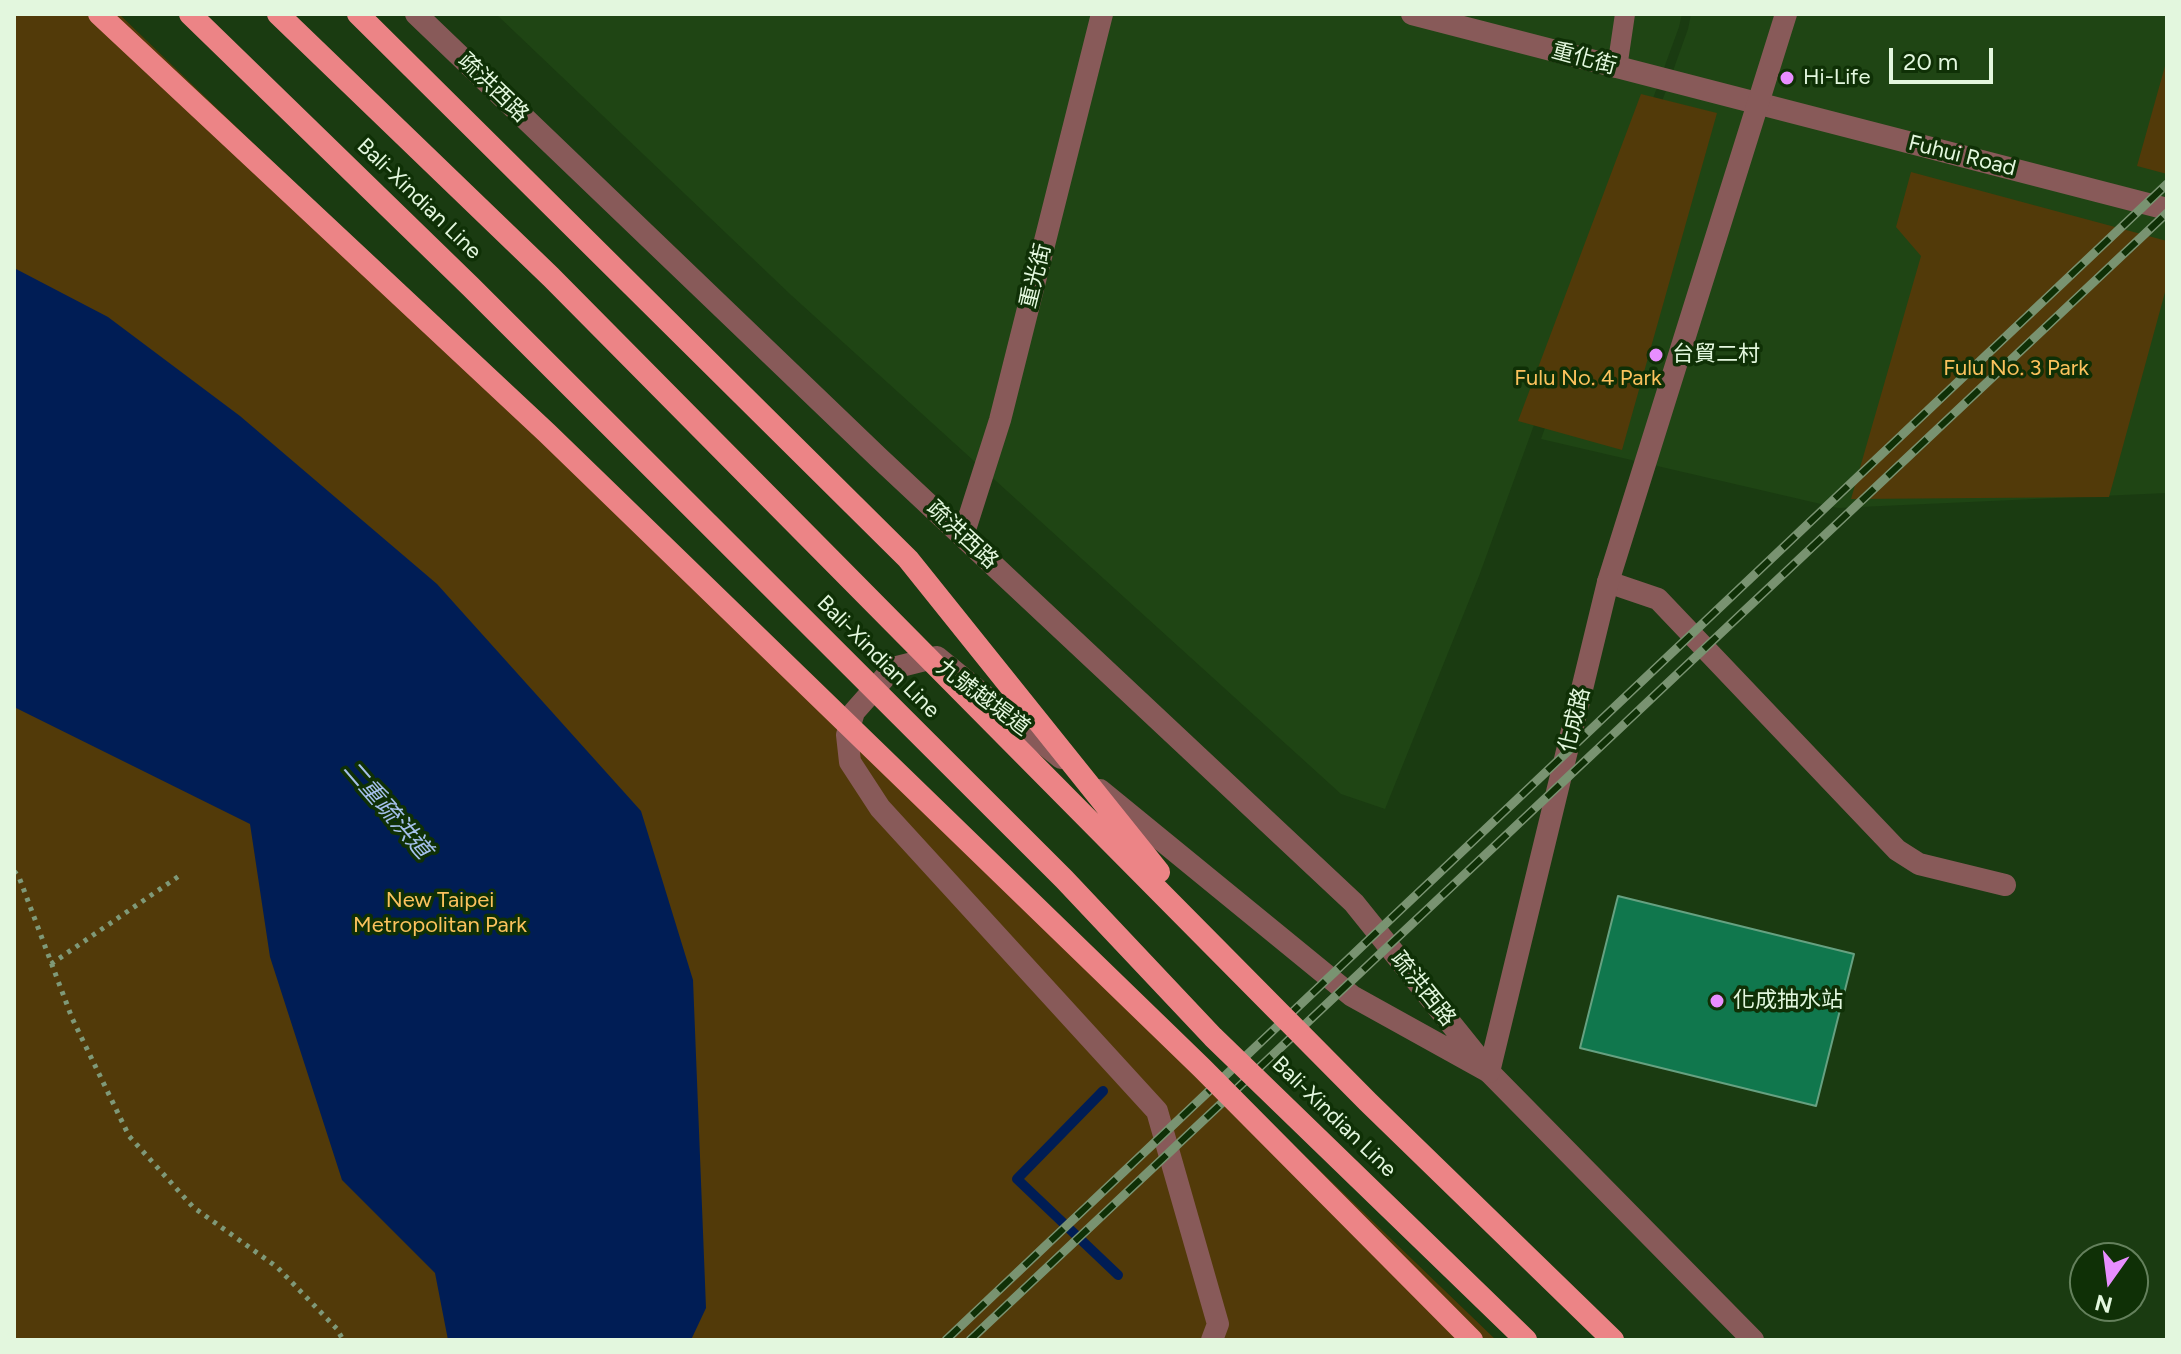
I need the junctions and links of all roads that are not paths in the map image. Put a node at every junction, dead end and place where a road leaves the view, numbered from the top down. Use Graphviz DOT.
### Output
graph roads {
  1 [pos="99,14"];
  2 [pos="190,14"];
  3 [pos="278,14"];
  4 [pos="358,14"];
  5 [pos="416,14"];
  6 [pos="1102,14"];
  7 [pos="1412,14"];
  8 [pos="1625,14"];
  9 [pos="1786,14"];
  10 [pos="1617,68"];
  11 [pos="1756,103"];
  12 [pos="2167,209"];
  13 [pos="963,536"];
  14 [pos="1608,582"];
  15 [pos="2005,885"];
  16 [pos="1232,964"];
  17 [pos="1489,1072"];
  18 [pos="1212,1340"];
  19 [pos="1472,1340"];
  20 [pos="1526,1340"];
  21 [pos="1613,1340"];
  22 [pos="1753,1340"];
  1 -- 19 [label="highway, bridge"];
  2 -- 20 [label="highway, Bali-Xindian Line, bridge"];
  3 -- 16 [label="highway, Bali-Xindian Line, bridge"];
  4 -- 16 [label="highway, bridge"];
  5 -- 13 [label="street, 疏洪西路"];
  6 -- 13 [label="street, 重光街"];
  7 -- 10 [label="street, 重化街"];
  8 -- 10 [label="lane"];
  9 -- 11 [label="street, 化成路"];
  10 -- 11 [label="street, 重化街"];
  11 -- 12 [label="street, Fuhui Road"];
  11 -- 14 [label="street, 化成路"];
  13 -- 17 [label="street, 疏洪西路"];
  14 -- 15 [label="street"];
  14 -- 17 [label="street, 化成路"];
  16 -- 21 [label="highway, Bali-Xindian Line, bridge"];
  17 -- 18 [label="street, 九號越堤道"];
  17 -- 22 [label="street"];
}
